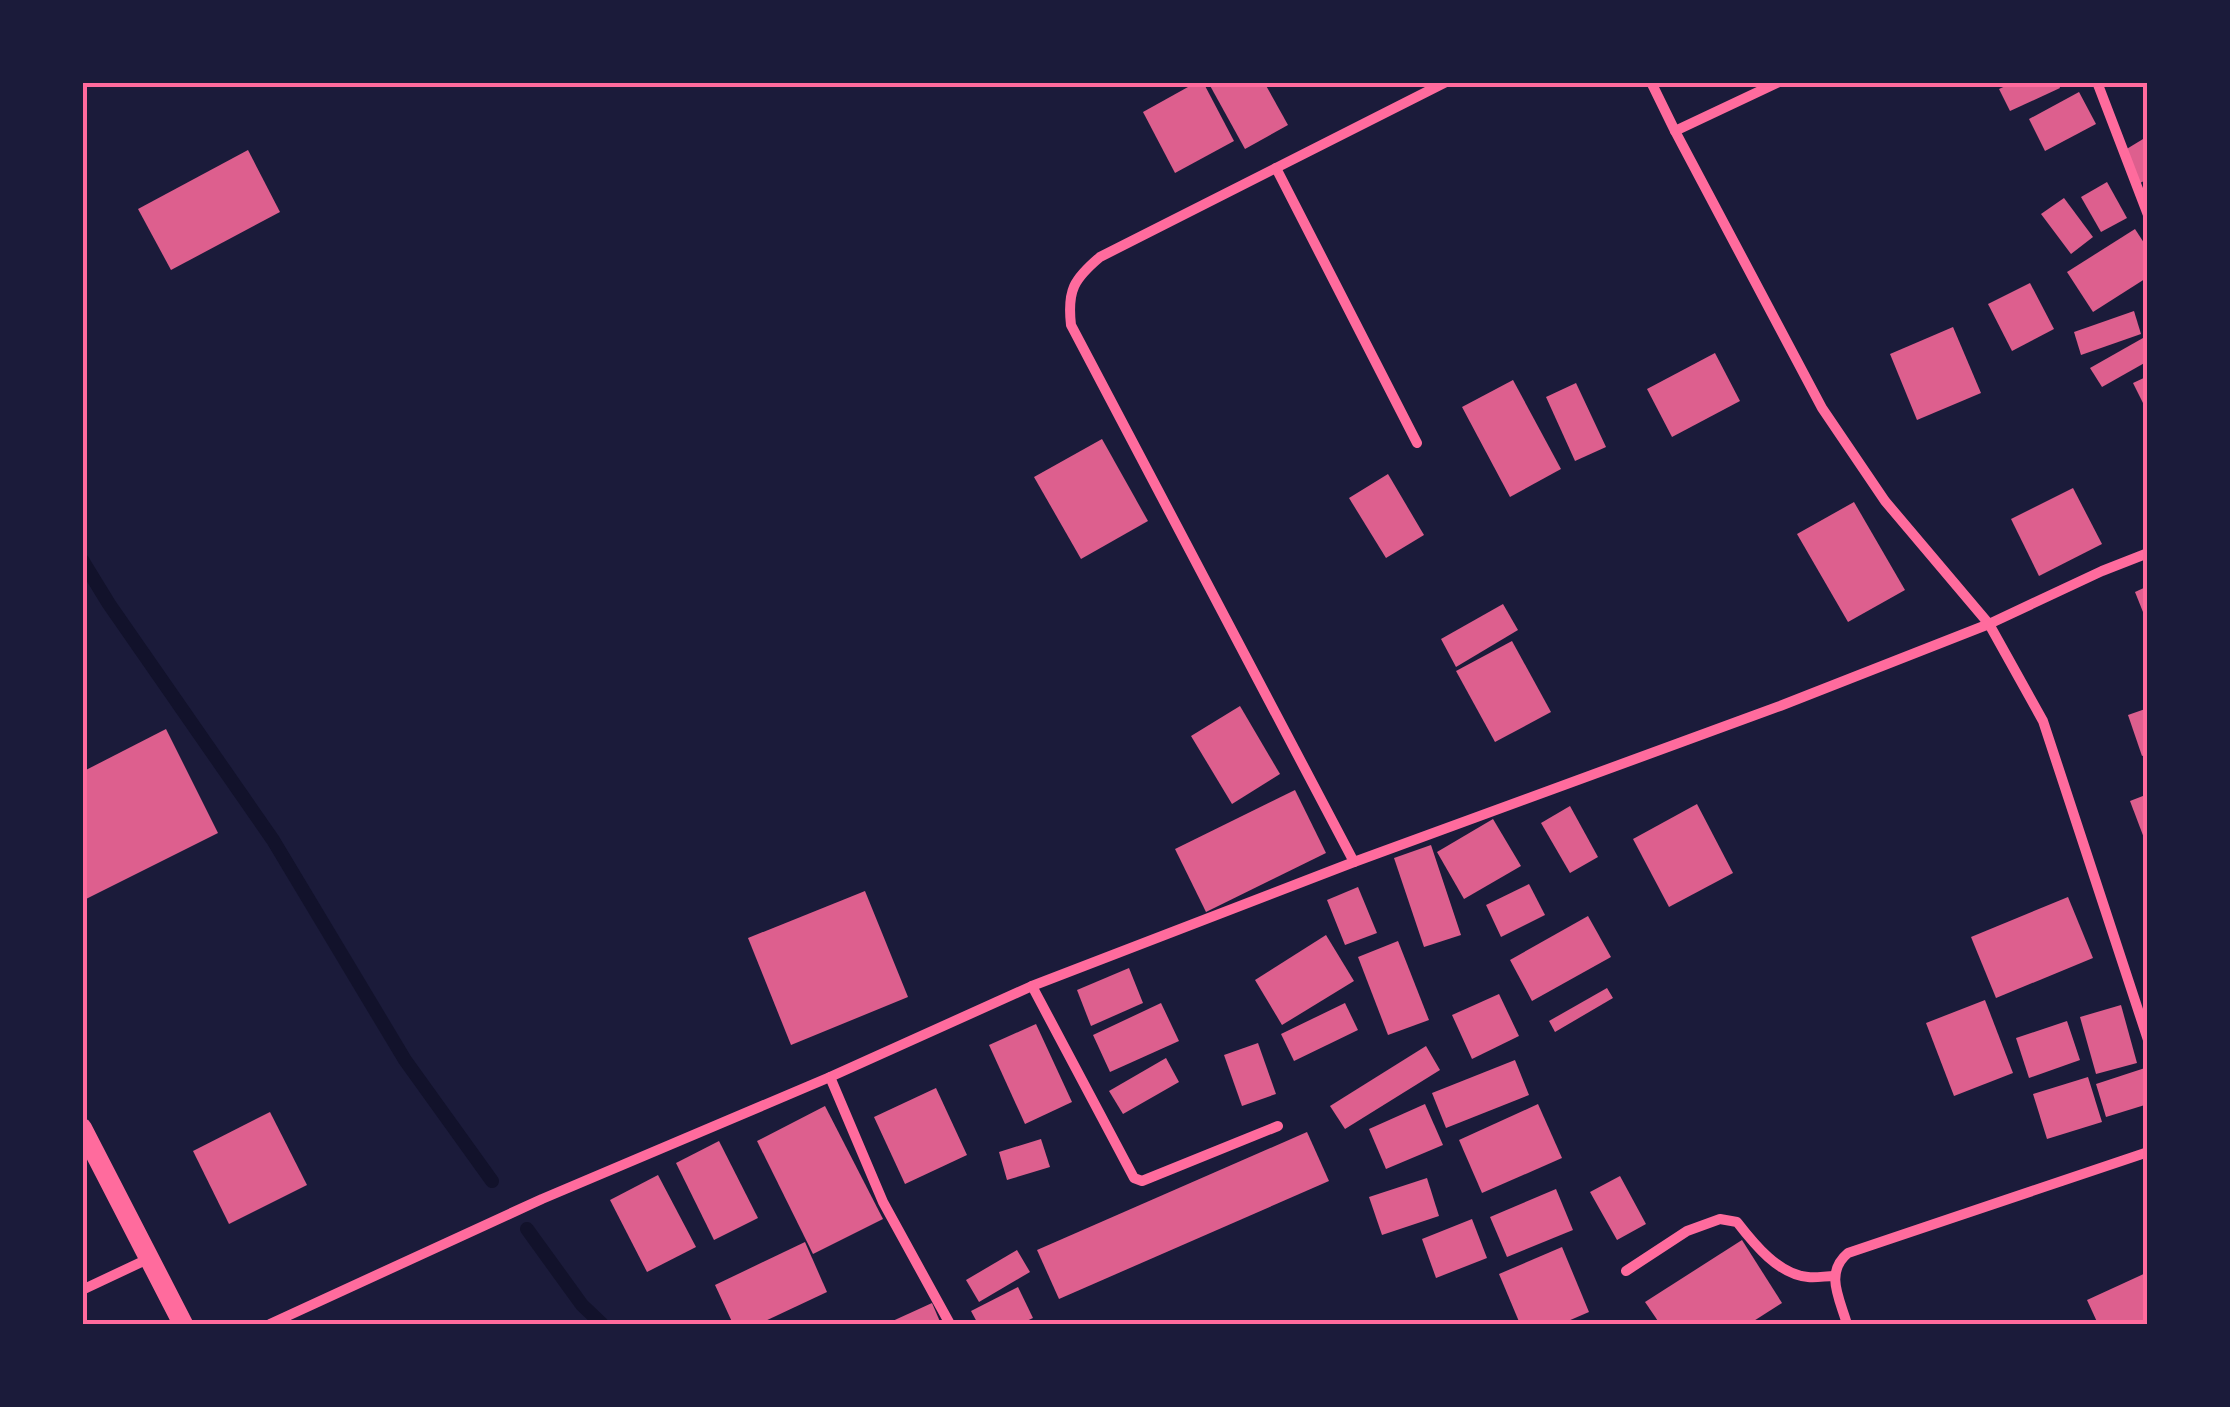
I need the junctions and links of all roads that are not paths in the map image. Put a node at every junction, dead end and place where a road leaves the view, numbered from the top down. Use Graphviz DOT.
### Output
graph roads {
  1 [pos="1446,82"];
  2 [pos="1651,82"];
  3 [pos="1779,82"];
  4 [pos="2097,82"];
  5 [pos="1674,131"];
  6 [pos="1276,168"];
  7 [pos="2148,215"];
  8 [pos="1417,443"];
  9 [pos="2148,554"];
  10 [pos="1989,624"];
  11 [pos="1354,862"];
  12 [pos="1032,986"];
  13 [pos="2148,1040"];
  14 [pos="830,1077"];
  15 [pos="1278,1126"];
  16 [pos="82,1128"];
  17 [pos="2148,1152"];
  18 [pos="150,1258"];
  19 [pos="1626,1271"];
  20 [pos="1834,1276"];
  21 [pos="82,1290"];
  22 [pos="184,1324"];
  23 [pos="270,1324"];
  24 [pos="950,1324"];
  25 [pos="1847,1324"];
  1 -- 6 [label="street"];
  2 -- 5 [label="street"];
  3 -- 5 [label="street"];
  4 -- 7 [label="street"];
  5 -- 10 [label="street"];
  6 -- 8 [label="street"];
  6 -- 11 [label="street"];
  9 -- 10 [label="street"];
  10 -- 11 [label="street"];
  10 -- 13 [label="street"];
  11 -- 12 [label="street"];
  12 -- 14 [label="street"];
  12 -- 15 [label="street"];
  14 -- 23 [label="street"];
  14 -- 24 [label="street"];
  16 -- 18 [label="main road"];
  17 -- 20 [label="street"];
  18 -- 21 [label="street"];
  18 -- 22 [label="main road"];
  19 -- 20 [label="street"];
  20 -- 25 [label="street"];
}
